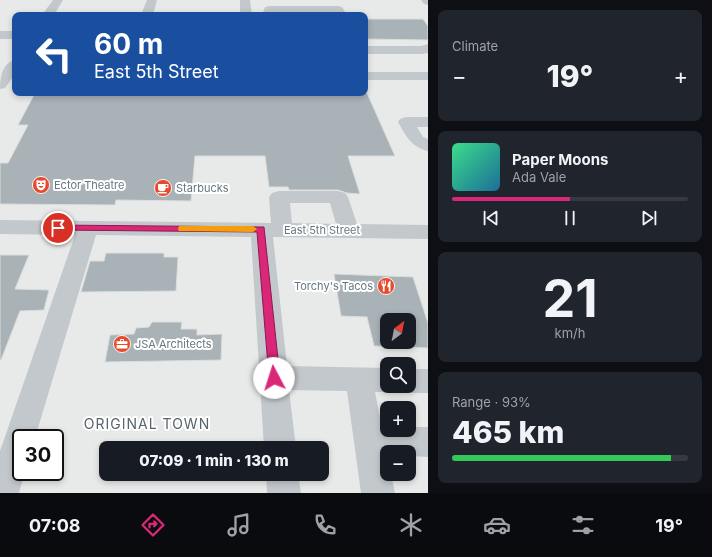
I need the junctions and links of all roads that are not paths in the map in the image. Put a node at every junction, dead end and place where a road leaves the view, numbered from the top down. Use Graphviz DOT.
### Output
graph roads {
  1 [pos="58,0"];
  2 [pos="152,0"];
  3 [pos="245,0"];
  4 [pos="297,5"];
  5 [pos="338,8"];
  6 [pos="50,12"];
  7 [pos="148,12"];
  8 [pos="246,12"];
  9 [pos="268,12"];
  10 [pos="0,35"];
  11 [pos="12,35"];
  12 [pos="368,50"];
  13 [pos="426,50"];
  14 [pos="368,73"];
  15 [pos="428,76"];
  16 [pos="428,122"];
  17 [pos="428,146"];
  18 [pos="0,227"];
  19 [pos="88,228"];
  20 [pos="272,229"];
  21 [pos="348,230"];
  22 [pos="428,232"];
  23 [pos="274,378"];
  24 [pos="373,380"];
  25 [pos="416,381"];
  26 [pos="428,381"];
  27 [pos="279,441"];
  28 [pos="369,441"];
  29 [pos="428,442"];
  30 [pos="283,481"];
  31 [pos="2,493"];
  32 [pos="284,493"];
  33 [pos="378,493"];
  1 -- 6 [label="street"];
  2 -- 7 [label="street"];
  3 -- 8 [label="street"];
  4 -- 5 [label="street"];
  4 -- 9 [label="street"];
  10 -- 11 [label="street"];
  12 -- 13 [label="street"];
  14 -- 15 [label="street"];
  16 -- 17 [label="street"];
  18 -- 19 [label="street, East 5th Street"];
  19 -- 20 [label="street, East 5th Street"];
  19 -- 31 [label="street"];
  20 -- 21 [label="street, East 5th Street"];
  20 -- 21 [label="street"];
  20 -- 23 [label="street"];
  21 -- 22 [label="street, East 5th Street"];
  23 -- 24 [label="street"];
  23 -- 27 [label="street"];
  24 -- 28 [label="street"];
  25 -- 26 [label="street"];
  28 -- 29 [label="street"];
  28 -- 33 [label="street"];
  30 -- 32 [label="street"];
}
